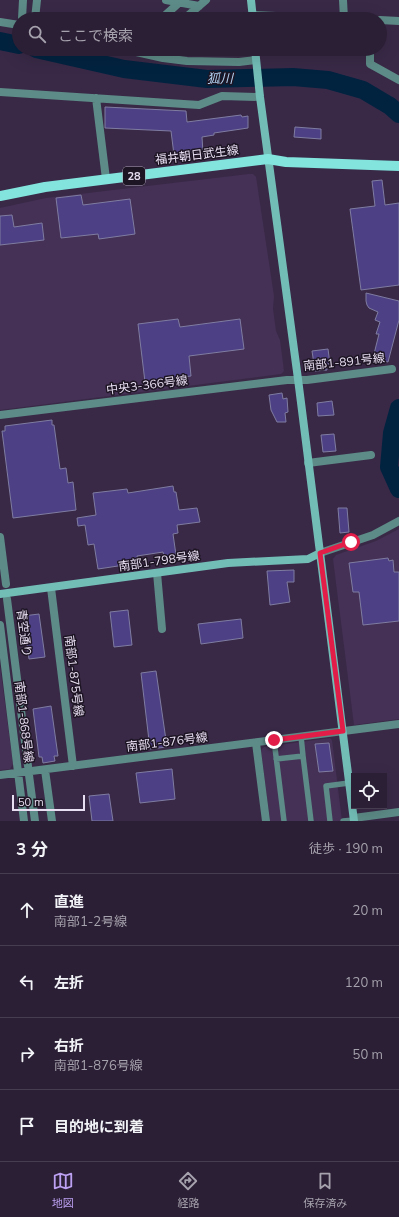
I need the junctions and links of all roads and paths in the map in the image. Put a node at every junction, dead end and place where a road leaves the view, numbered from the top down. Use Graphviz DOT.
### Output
graph roads {
  1 [pos="23,0"];
  2 [pos="37,0"];
  3 [pos="166,0"];
  4 [pos="206,0"];
  5 [pos="251,0"];
  6 [pos="343,0"];
  7 [pos="181,1"];
  8 [pos="199,6"];
  9 [pos="22,12"];
  10 [pos="36,12"];
  11 [pos="169,12"];
  12 [pos="192,12"];
  13 [pos="252,12"];
  14 [pos="343,12"];
  15 [pos="387,20"];
  16 [pos="399,20"];
  17 [pos="0,22"];
  18 [pos="12,24"];
  19 [pos="168,56"];
  20 [pos="256,56"];
  21 [pos="370,56"];
  22 [pos="256,61"];
  23 [pos="399,80"];
  24 [pos="0,92"];
  25 [pos="260,97"];
  26 [pos="96,98"];
  27 [pos="268,158"];
  28 [pos="399,166"];
  29 [pos="106,179"];
  30 [pos="0,196"];
  31 [pos="392,369"];
  32 [pos="298,379"];
  33 [pos="0,415"];
  34 [pos="371,455"];
  35 [pos="308,463"];
  36 [pos="399,521"];
  37 [pos="0,537"];
  38 [pos="320,553"];
  39 [pos="156,573"];
  40 [pos="6,584"];
  41 [pos="51,588"];
  42 [pos="4,597"];
  43 [pos="0,626"];
  44 [pos="162,629"];
  45 [pos="399,724"];
  46 [pos="343,731"];
  47 [pos="301,736"];
  48 [pos="274,740"];
  49 [pos="256,743"];
  50 [pos="303,756"];
  51 [pos="276,759"];
  52 [pos="28,766"];
  53 [pos="73,766"];
  54 [pos="45,770"];
  55 [pos="19,772"];
  56 [pos="0,775"];
  57 [pos="29,775"];
  58 [pos="349,783"];
  59 [pos="399,812"];
  60 [pos="354,819"];
  61 [pos="24,821"];
  62 [pos="35,821"];
  63 [pos="52,821"];
  64 [pos="266,821"];
  65 [pos="284,821"];
  66 [pos="311,821"];
  67 [pos="330,821"];
  68 [pos="343,821"];
  1 -- 9 [label="street"];
  2 -- 10 [label="street"];
  3 -- 7 [label="street"];
  4 -- 8 [label="street"];
  5 -- 13 [label="street"];
  6 -- 14 [label="street"];
  7 -- 8 [label="street"];
  7 -- 11 [label="street"];
  8 -- 12 [label="street"];
  15 -- 16 [label="street"];
  17 -- 18 [label="street"];
  19 -- 22 [label="street"];
  20 -- 22 [label="street"];
  21 -- 23 [label="street"];
  22 -- 25 [label="street"];
  24 -- 26 [label="street"];
  25 -- 26 [label="street"];
  25 -- 27 [label="street"];
  26 -- 29 [label="street"];
  27 -- 28 [label="main road, 福井朝日武生線 / 28"];
  27 -- 29 [label="main road, 福井朝日武生線 / 28"];
  27 -- 32 [label="street"];
  29 -- 30 [label="main road, 福井朝日武生線 / 28"];
  31 -- 32 [label="street, 南部1-891号線"];
  32 -- 33 [label="street, 中央3-366号線"];
  32 -- 35 [label="street"];
  34 -- 35 [label="street"];
  35 -- 38 [label="street"];
  36 -- 38 [label="street"];
  37 -- 40 [label="street"];
  38 -- 39 [label="street, 南部1-798号線"];
  38 -- 46 [label="street"];
  39 -- 41 [label="street, 南部1-798号線"];
  39 -- 44 [label="street"];
  41 -- 42 [label="street, 南部1-798号線"];
  41 -- 53 [label="street, 南部1-875号線"];
  42 -- 52 [label="street, 青空通り"];
  43 -- 55 [label="street, 南部1-868号線"];
  45 -- 46 [label="street, 南部1-876号線"];
  46 -- 47 [label="street, 南部1-876号線"];
  46 -- 58 [label="street"];
  47 -- 48 [label="street, 南部1-876号線"];
  47 -- 50 [label="lane"];
  48 -- 49 [label="street, 南部1-876号線"];
  48 -- 51 [label="lane"];
  49 -- 53 [label="street, 南部1-876号線"];
  49 -- 64 [label="street"];
  50 -- 51 [label="lane"];
  50 -- 66 [label="lane"];
  51 -- 65 [label="lane"];
  53 -- 54 [label="street, 南部1-876号線"];
  54 -- 55 [label="street, 南部1-876号線"];
  54 -- 63 [label="street"];
  55 -- 56 [label="street, 南部1-876号線"];
  55 -- 61 [label="street, 南部1-868号線"];
  57 -- 62 [label="street"];
  58 -- 60 [label="street"];
  58 -- 67 [label="lane"];
  59 -- 60 [label="street"];
  60 -- 68 [label="lane"];
}
